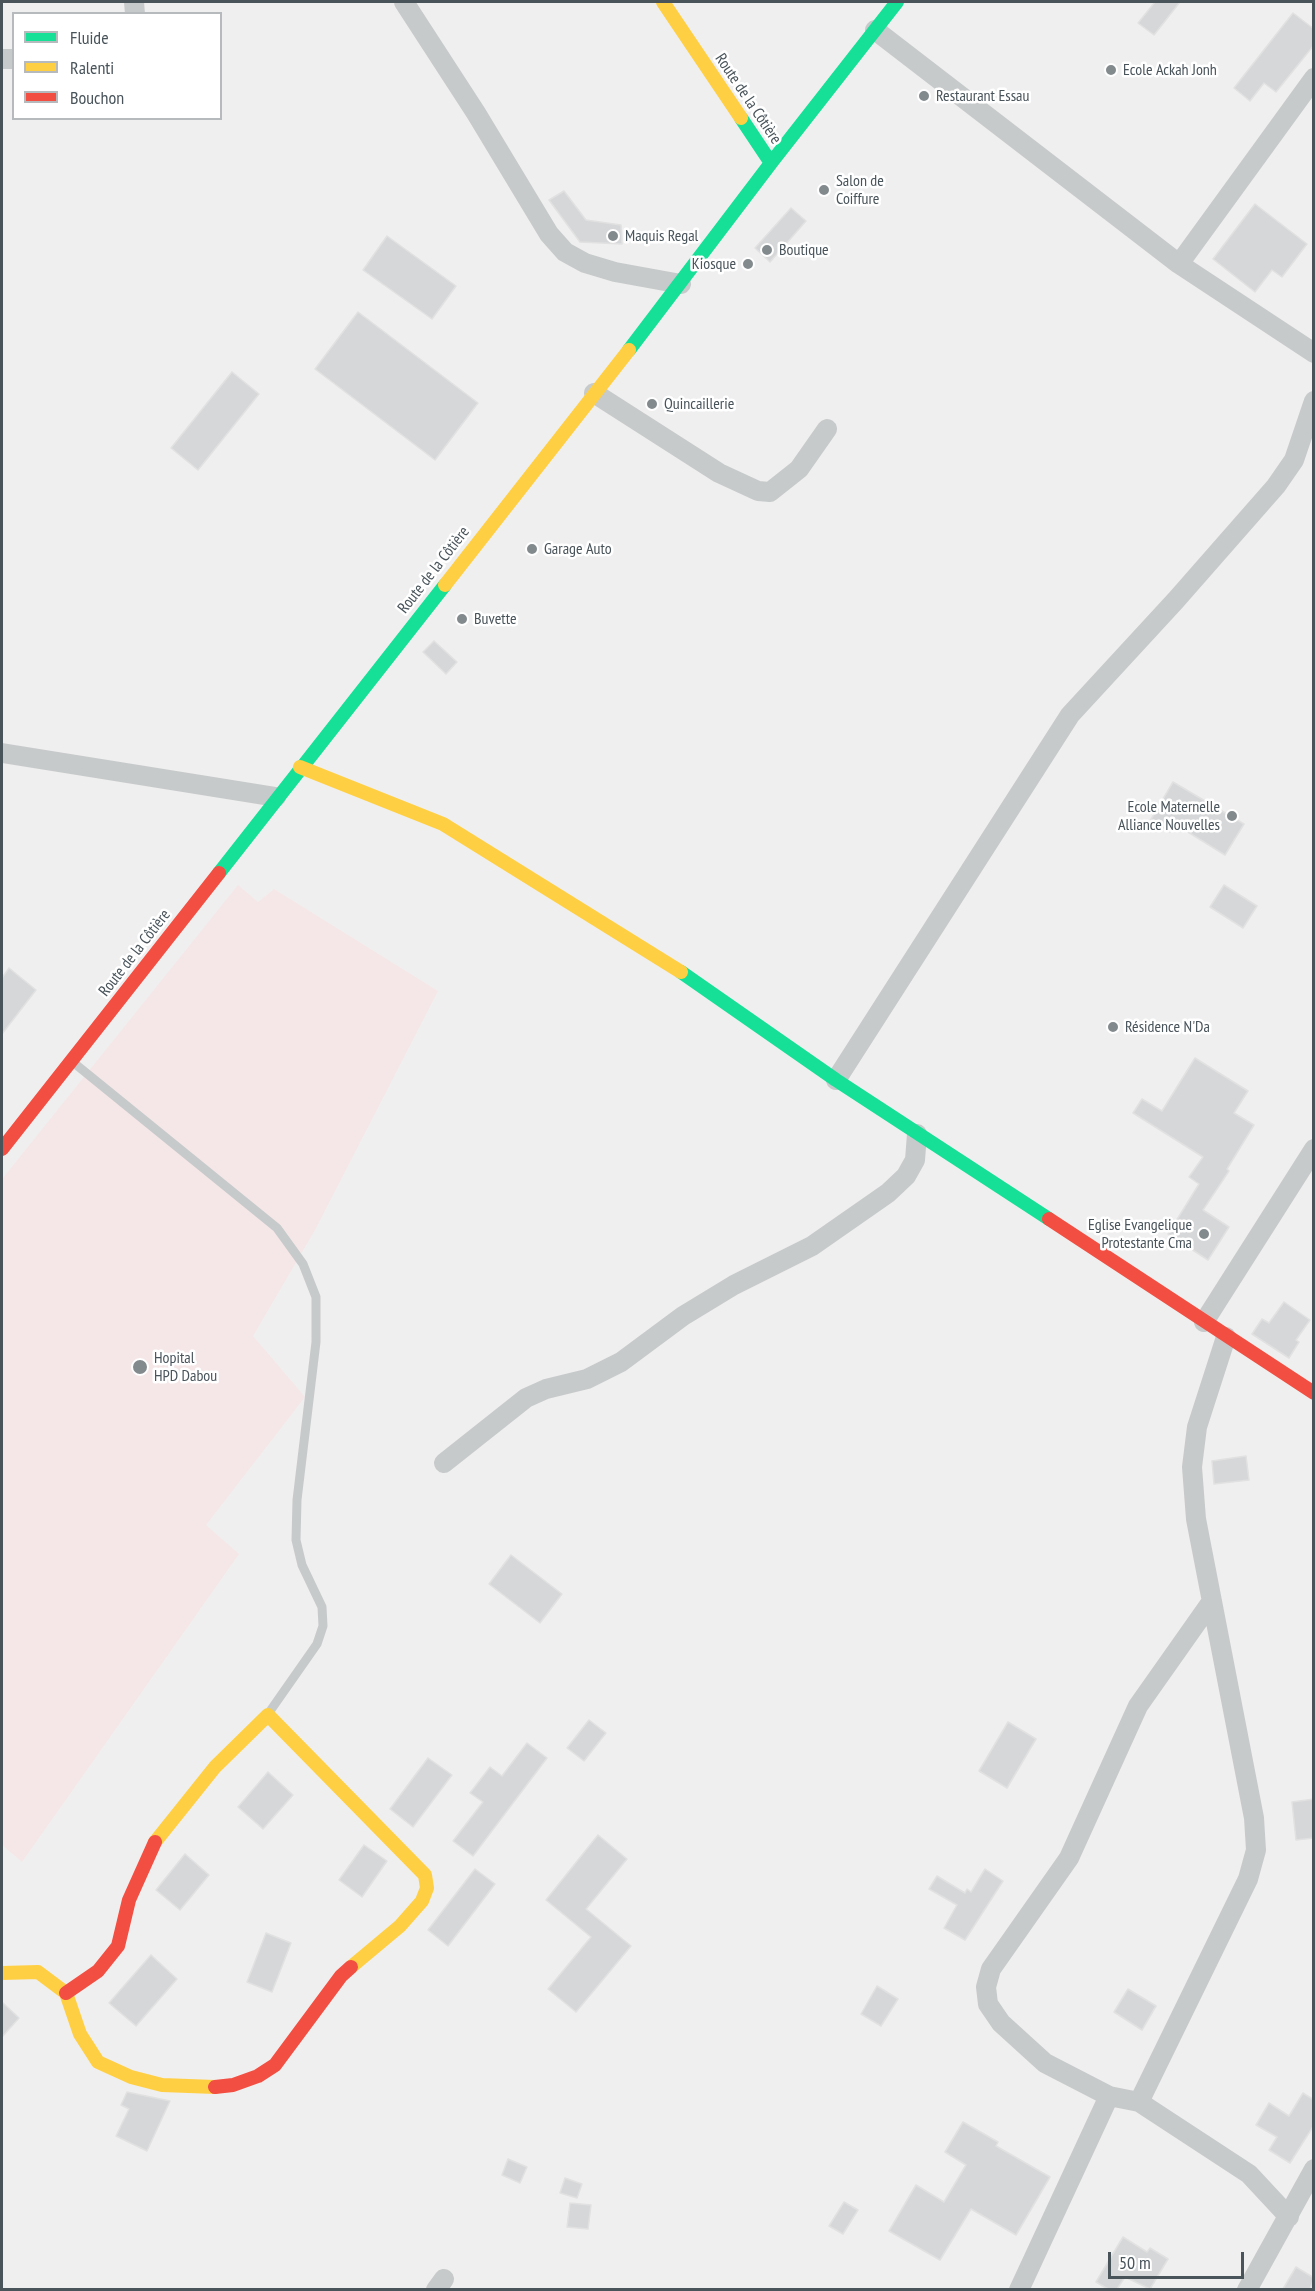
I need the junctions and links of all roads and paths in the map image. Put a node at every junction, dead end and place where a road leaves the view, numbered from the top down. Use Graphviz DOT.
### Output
graph roads {
  1 [pos="404,2"];
  2 [pos="663,2"];
  3 [pos="897,2"];
  4 [pos="875,30"];
  5 [pos="1314,78"];
  6 [pos="771,163"];
  7 [pos="1179,264"];
  8 [pos="681,284"];
  9 [pos="1314,353"];
  10 [pos="594,393"];
  11 [pos="1314,401"];
  12 [pos="827,429"];
  13 [pos="2,755"];
  14 [pos="300,767"];
  15 [pos="276,797"];
  16 [pos="72,1062"];
  17 [pos="836,1080"];
  18 [pos="917,1134"];
  19 [pos="2,1149"];
  20 [pos="1314,1149"];
  21 [pos="1204,1322"];
  22 [pos="1226,1337"];
  23 [pos="1314,1394"];
  24 [pos="444,1463"];
  25 [pos="1212,1601"];
  26 [pos="268,1715"];
  27 [pos="2,1973"];
  28 [pos="66,1993"];
  29 [pos="1109,2096"];
  30 [pos="1139,2102"];
  31 [pos="1314,2169"];
  32 [pos="1289,2217"];
  33 [pos="1019,2289"];
  34 [pos="1247,2289"];
  1 -- 8 [label="street"];
  2 -- 6 [label="street, Route de la Côtière"];
  3 -- 4 [label="street"];
  4 -- 6 [label="street"];
  4 -- 7 [label="street"];
  5 -- 7 [label="street"];
  6 -- 8 [label="street, Route de la Côtière"];
  7 -- 9 [label="street"];
  8 -- 10 [label="street, Route de la Côtière"];
  10 -- 12 [label="street"];
  10 -- 14 [label="street, Route de la Côtière"];
  11 -- 17 [label="street"];
  13 -- 15 [label="street"];
  14 -- 15 [label="street, Route de la Côtière"];
  14 -- 17 [label="street"];
  15 -- 16 [label="street, Route de la Côtière"];
  16 -- 19 [label="street, Route de la Côtière"];
  16 -- 26 [label="lane"];
  17 -- 18 [label="street"];
  18 -- 21 [label="street"];
  18 -- 24 [label="street"];
  20 -- 21 [label="street"];
  21 -- 22 [label="street"];
  22 -- 23 [label="street"];
  22 -- 25 [label="street"];
  25 -- 29 [label="street"];
  25 -- 30 [label="street"];
  26 -- 28 [label="street"];
  26 -- 28 [label="street"];
  27 -- 28 [label="street"];
  29 -- 30 [label="street"];
  29 -- 33 [label="street"];
  30 -- 32 [label="street"];
  31 -- 32 [label="street"];
  32 -- 34 [label="street"];
}
